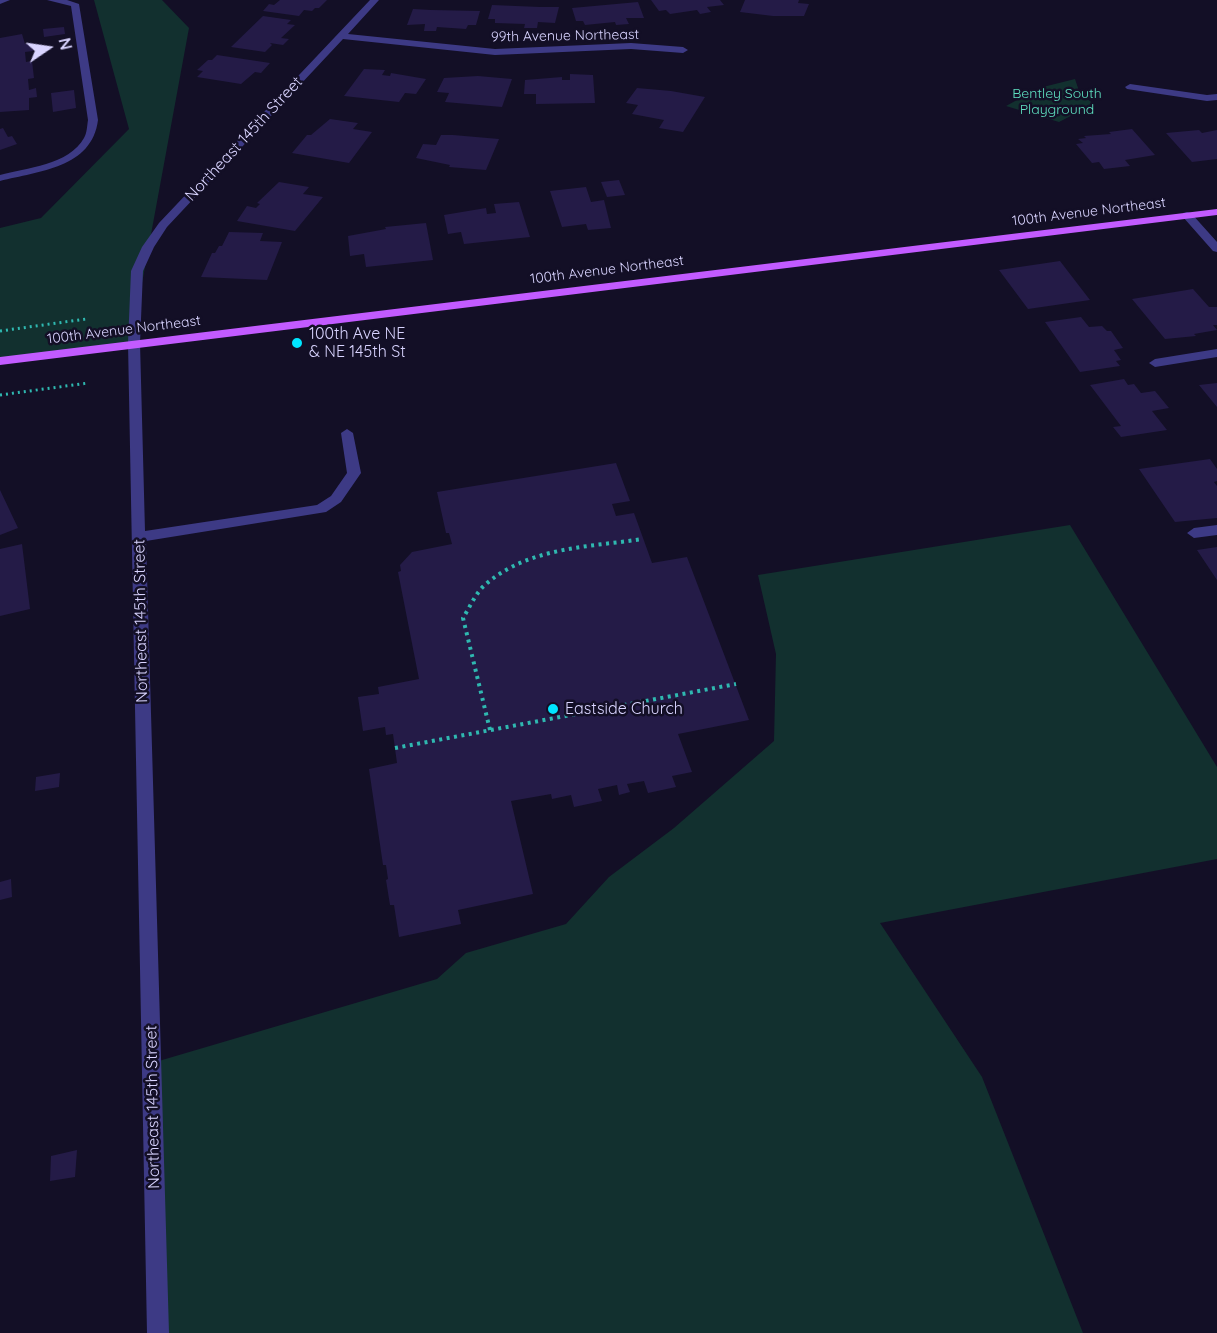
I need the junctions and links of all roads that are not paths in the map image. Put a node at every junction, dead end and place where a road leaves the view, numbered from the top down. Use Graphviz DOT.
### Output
graph roads {
  1 [pos="6,0"];
  2 [pos="55,0"];
  3 [pos="375,0"];
  4 [pos="0,1"];
  5 [pos="341,36"];
  6 [pos="682,50"];
  7 [pos="1130,87"];
  8 [pos="1217,97"];
  9 [pos="0,178"];
  10 [pos="1217,212"];
  11 [pos="1187,216"];
  12 [pos="1217,249"];
  13 [pos="134,343"];
  14 [pos="1217,353"];
  15 [pos="0,361"];
  16 [pos="1155,363"];
  17 [pos="347,433"];
  18 [pos="1217,530"];
  19 [pos="1194,533"];
  20 [pos="139,537"];
  21 [pos="158,1333"];
  1 -- 4 [label="street"];
  2 -- 9 [label="street"];
  3 -- 5 [label="street, Northeast 145th Street"];
  5 -- 6 [label="street, 99th Avenue Northeast"];
  5 -- 13 [label="street, Northeast 145th Street"];
  7 -- 8 [label="street"];
  10 -- 11 [label="main road, 100th Avenue Northeast"];
  11 -- 12 [label="street"];
  11 -- 13 [label="main road, 100th Avenue Northeast"];
  13 -- 15 [label="main road, 100th Avenue Northeast"];
  13 -- 20 [label="street, Northeast 145th Street"];
  14 -- 16 [label="street"];
  17 -- 20 [label="street"];
  18 -- 19 [label="street"];
  20 -- 21 [label="street, Northeast 145th Street"];
}
